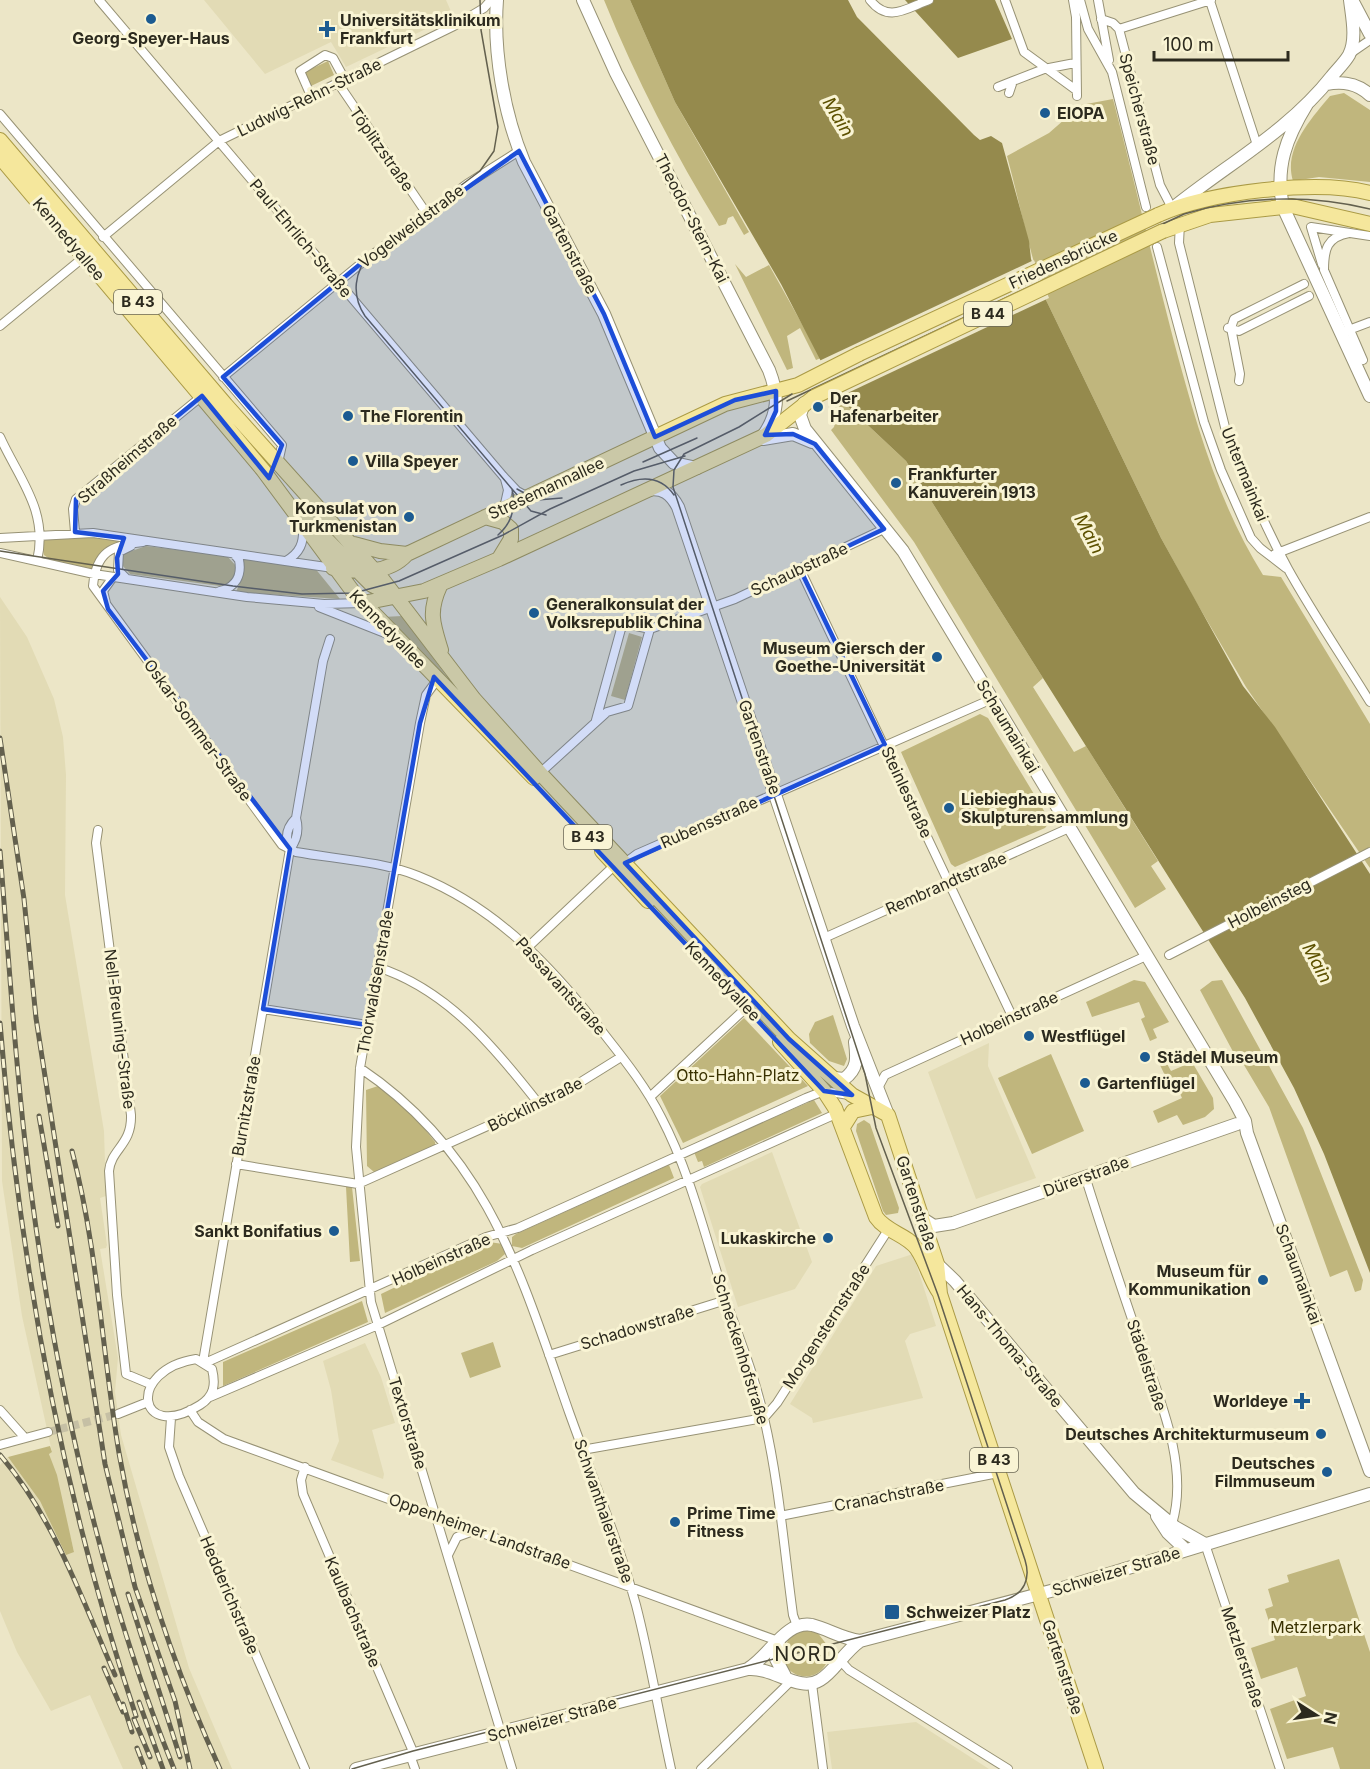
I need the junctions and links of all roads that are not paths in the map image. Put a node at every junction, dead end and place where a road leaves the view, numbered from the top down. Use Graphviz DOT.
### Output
graph roads {
  1 [pos="99,0"];
  2 [pos="491,0"];
  3 [pos="497,0"];
  4 [pos="583,0"];
  5 [pos="870,0"];
  6 [pos="929,0"];
  7 [pos="1005,0"];
  8 [pos="1073,0"];
  9 [pos="1080,0"];
  10 [pos="1098,0"];
  11 [pos="1210,0"];
  12 [pos="1351,0"];
  13 [pos="1101,19"];
  14 [pos="1119,29"];
  15 [pos="1370,34"];
  16 [pos="1370,40"];
  17 [pos="1349,54"];
  18 [pos="1075,63"];
  19 [pos="1044,69"];
  20 [pos="1112,72"];
  21 [pos="1013,81"];
  22 [pos="341,82"];
  23 [pos="1326,84"];
  24 [pos="998,87"];
  25 [pos="1009,93"];
  26 [pos="1370,95"];
  27 [pos="311,96"];
  28 [pos="1307,104"];
  29 [pos="0,114"];
  30 [pos="0,140"];
  31 [pos="219,141"];
  32 [pos="1257,145"];
  33 [pos="519,151"];
  34 [pos="0,157"];
  35 [pos="1281,189"];
  36 [pos="1370,193"];
  37 [pos="1283,207"];
  38 [pos="1172,208"];
  39 [pos="1152,211"];
  40 [pos="428,214"];
  41 [pos="1180,223"];
  42 [pos="1370,224"];
  43 [pos="1349,232"];
  44 [pos="1370,236"];
  45 [pos="103,237"];
  46 [pos="1157,247"];
  47 [pos="84,257"];
  48 [pos="1324,270"];
  49 [pos="338,282"];
  50 [pos="1304,284"];
  51 [pos="1309,297"];
  52 [pos="1267,302"];
  53 [pos="1273,315"];
  54 [pos="1370,322"];
  55 [pos="0,326"];
  56 [pos="1231,329"];
  57 [pos="1348,330"];
  58 [pos="1363,360"];
  59 [pos="223,377"];
  60 [pos="806,381"];
  61 [pos="1239,381"];
  62 [pos="776,391"];
  63 [pos="202,396"];
  64 [pos="1370,396"];
  65 [pos="809,400"];
  66 [pos="0,437"];
  67 [pos="655,437"];
  68 [pos="759,439"];
  69 [pos="815,444"];
  70 [pos="278,463"];
  71 [pos="697,468"];
  72 [pos="503,476"];
  73 [pos="646,490"];
  74 [pos="529,497"];
  75 [pos="286,498"];
  76 [pos="504,508"];
  77 [pos="485,517"];
  78 [pos="1370,518"];
  79 [pos="303,526"];
  80 [pos="884,529"];
  81 [pos="75,532"];
  82 [pos="38,534"];
  83 [pos="0,538"];
  84 [pos="348,540"];
  85 [pos="142,542"];
  86 [pos="1280,552"];
  87 [pos="0,553"];
  88 [pos="234,554"];
  89 [pos="407,554"];
  90 [pos="1269,556"];
  91 [pos="499,559"];
  92 [pos="37,561"];
  93 [pos="286,561"];
  94 [pos="333,568"];
  95 [pos="800,568"];
  96 [pos="375,570"];
  97 [pos="1289,570"];
  98 [pos="357,571"];
  99 [pos="94,574"];
  100 [pos="113,577"];
  101 [pos="126,578"];
  102 [pos="440,586"];
  103 [pos="220,591"];
  104 [pos="396,597"];
  105 [pos="310,603"];
  106 [pos="363,603"];
  107 [pos="713,607"];
  108 [pos="108,609"];
  109 [pos="650,629"];
  110 [pos="330,639"];
  111 [pos="396,639"];
  112 [pos="446,663"];
  113 [pos="437,680"];
  114 [pos="992,699"];
  115 [pos="1370,702"];
  116 [pos="596,722"];
  117 [pos="885,745"];
  118 [pos="540,773"];
  119 [pos="776,793"];
  120 [pos="1069,828"];
  121 [pos="98,830"];
  122 [pos="290,849"];
  123 [pos="1370,852"];
  124 [pos="620,864"];
  125 [pos="396,869"];
  126 [pos="949,882"];
  127 [pos="824,938"];
  128 [pos="528,947"];
  129 [pos="1169,955"];
  130 [pos="1146,956"];
  131 [pos="377,967"];
  132 [pos="747,1006"];
  133 [pos="263,1009"];
  134 [pos="1012,1016"];
  135 [pos="367,1025"];
  136 [pos="853,1026"];
  137 [pos="621,1057"];
  138 [pos="360,1068"];
  139 [pos="809,1072"];
  140 [pos="834,1078"];
  141 [pos="1220,1081"];
  142 [pos="878,1088"];
  143 [pos="825,1091"];
  144 [pos="852,1095"];
  145 [pos="650,1097"];
  146 [pos="539,1104"];
  147 [pos="879,1110"];
  148 [pos="838,1113"];
  149 [pos="1237,1124"];
  150 [pos="843,1127"];
  151 [pos="1247,1133"];
  152 [pos="446,1145"];
  153 [pos="677,1154"];
  154 [pos="236,1164"];
  155 [pos="1085,1176"];
  156 [pos="687,1182"];
  157 [pos="358,1184"];
  158 [pos="923,1219"];
  159 [pos="888,1230"];
  160 [pos="503,1234"];
  161 [pos="917,1248"];
  162 [pos="514,1258"];
  163 [pos="937,1264"];
  164 [pos="369,1291"];
  165 [pos="939,1292"];
  166 [pos="726,1300"];
  167 [pos="378,1325"];
  168 [pos="206,1339"];
  169 [pos="229,1353"];
  170 [pos="549,1355"];
  171 [pos="204,1363"];
  172 [pos="150,1384"];
  173 [pos="210,1397"];
  174 [pos="148,1402"];
  175 [pos="0,1410"];
  176 [pos="190,1410"];
  177 [pos="118,1414"];
  178 [pos="171,1418"];
  179 [pos="764,1418"];
  180 [pos="48,1432"];
  181 [pos="25,1438"];
  182 [pos="0,1445"];
  183 [pos="582,1450"];
  184 [pos="305,1467"];
  185 [pos="1370,1471"];
  186 [pos="998,1473"];
  187 [pos="1370,1494"];
  188 [pos="1153,1510"];
  189 [pos="437,1515"];
  190 [pos="780,1516"];
  191 [pos="1172,1524"];
  192 [pos="478,1530"];
  193 [pos="1205,1545"];
  194 [pos="1186,1550"];
  195 [pos="448,1555"];
  196 [pos="630,1585"];
  197 [pos="1039,1594"];
  198 [pos="797,1626"];
  199 [pos="823,1630"];
  200 [pos="780,1638"];
  201 [pos="860,1641"];
  202 [pos="839,1659"];
  203 [pos="748,1669"];
  204 [pos="831,1670"];
  205 [pos="788,1678"];
  206 [pos="812,1684"];
  207 [pos="654,1693"];
  208 [pos="501,1733"];
  209 [pos="412,1755"];
  210 [pos="305,1769"];
  211 [pos="356,1769"];
  212 [pos="415,1769"];
  213 [pos="512,1769"];
  214 [pos="671,1769"];
  215 [pos="701,1769"];
  216 [pos="823,1769"];
  217 [pos="1008,1769"];
  218 [pos="1096,1769"];
  219 [pos="1280,1769"];
  1 -- 31 [label="street, Paul-Ehrlich-Straße"];
  2 -- 22 [label="street, Ludwig-Rehn-Straße"];
  3 -- 33 [label="main road, Gartenstraße"];
  4 -- 62 [label="main road, Theodor-Stern-Kai"];
  5 -- 6 [label="street"];
  7 -- 19 [label="street"];
  8 -- 18 [label="street"];
  9 -- 20 [label="street"];
  10 -- 13 [label="street, Speicherstraße"];
  11 -- 14 [label="street"];
  11 -- 32 [label="street"];
  12 -- 15 [label="main road"];
  12 -- 17 [label="main road"];
  13 -- 14 [label="street, Speicherstraße"];
  13 -- 20 [label="street, Speicherstraße"];
  14 -- 38 [label="street, Speicherstraße"];
  16 -- 17 [label="street"];
  17 -- 23 [label="main road"];
  18 -- 19 [label="street"];
  18 -- 19 [label="street"];
  19 -- 21 [label="street"];
  20 -- 39 [label="street"];
  21 -- 24 [label="street"];
  21 -- 25 [label="street"];
  22 -- 27 [label="street, Ludwig-Rehn-Straße"];
  22 -- 27 [label="street, Töplitzstraße"];
  22 -- 40 [label="street, Töplitzstraße"];
  23 -- 26 [label="main road"];
  23 -- 28 [label="main road"];
  27 -- 31 [label="street, Ludwig-Rehn-Straße"];
  28 -- 32 [label="main road"];
  28 -- 35 [label="main road"];
  29 -- 45 [label="street, Kennedyallee"];
  30 -- 70 [label="main road, Kennedyallee / B 43"];
  31 -- 45 [label="street, Ludwig-Rehn-Straße"];
  31 -- 49 [label="street, Paul-Ehrlich-Straße"];
  32 -- 38 [label="main road"];
  33 -- 40 [label="street, Vogelweidstraße"];
  33 -- 67 [label="main road, Gartenstraße"];
  34 -- 47 [label="main road, Kennedyallee / B 43"];
  35 -- 36 [label="main road, B 44"];
  35 -- 37 [label="main road"];
  35 -- 38 [label="main road, B 44"];
  37 -- 41 [label="main road, B 44"];
  37 -- 42 [label="main road, B 44"];
  37 -- 64 [label="main road"];
  38 -- 39 [label="main road, B 44"];
  39 -- 60 [label="main road, Friedensbrücke / B 44, bridge"];
  40 -- 49 [label="street, Vogelweidstraße"];
  41 -- 65 [label="main road, Friedensbrücke / B 44, bridge"];
  41 -- 86 [label="street, Untermainkai"];
  43 -- 44 [label="street"];
  43 -- 48 [label="street"];
  43 -- 48 [label="street"];
  45 -- 59 [label="street, Kennedyallee"];
  46 -- 90 [label="street"];
  47 -- 55 [label="street"];
  47 -- 63 [label="main road, Kennedyallee / B 43"];
  48 -- 57 [label="street"];
  49 -- 59 [label="street, Vogelweidstraße"];
  49 -- 72 [label="street, Paul-Ehrlich-Straße"];
  50 -- 52 [label="street"];
  51 -- 53 [label="street"];
  52 -- 53 [label="street"];
  52 -- 56 [label="street"];
  53 -- 56 [label="street"];
  54 -- 57 [label="street"];
  56 -- 61 [label="street"];
  57 -- 58 [label="street"];
  59 -- 70 [label="street, Kennedyallee"];
  60 -- 62 [label="main road, Stresemannallee / B 44"];
  62 -- 67 [label="main road, Stresemannallee / B 44"];
  62 -- 68 [label="main road"];
  63 -- 75 [label="main road, Kennedyallee / B 43"];
  63 -- 81 [label="street, Straßheimstraße"];
  65 -- 68 [label="main road, B 44"];
  65 -- 69 [label="main road, Schaumainkai"];
  66 -- 82 [label="street"];
  67 -- 71 [label="main road, Gartenstraße"];
  67 -- 74 [label="main road, Stresemannallee / B 44"];
  68 -- 69 [label="main road, Schaumainkai"];
  68 -- 71 [label="main road, B 44"];
  69 -- 80 [label="main road, Schaumainkai"];
  70 -- 84 [label="main road, Kennedyallee / B 43"];
  71 -- 73 [label="main road, B 44"];
  72 -- 74 [label="street, Paul-Ehrlich-Straße"];
  72 -- 76 [label="street"];
  73 -- 91 [label="main road, B 44"];
  73 -- 107 [label="main road, Gartenstraße"];
  74 -- 76 [label="main road, Stresemannallee / B 44"];
  75 -- 79 [label="main road, Kennedyallee / B 43"];
  75 -- 98 [label="main road, B 43"];
  76 -- 77 [label="main road, Stresemannallee / B 44"];
  77 -- 89 [label="main road, Stresemannallee / B 44"];
  77 -- 91 [label="main road"];
  78 -- 86 [label="street"];
  79 -- 93 [label="street"];
  79 -- 94 [label="main road, Kennedyallee / B 43"];
  80 -- 95 [label="street, Schaubstraße"];
  80 -- 114 [label="main road, Schaumainkai"];
  81 -- 82 [label="street, Stresemannallee"];
  81 -- 85 [label="street, Stresemannallee"];
  82 -- 83 [label="street, Stresemannallee"];
  82 -- 92 [label="street"];
  84 -- 89 [label="main road"];
  84 -- 96 [label="main road, Kennedyallee / B 43"];
  85 -- 88 [label="street, Stresemannallee"];
  85 -- 99 [label="street, Stresemannallee"];
  85 -- 101 [label="street"];
  86 -- 90 [label="street"];
  86 -- 97 [label="street, Untermainkai"];
  87 -- 92 [label="street"];
  88 -- 93 [label="street, Stresemannallee"];
  88 -- 103 [label="street"];
  89 -- 96 [label="main road, Stresemannallee / B 44"];
  90 -- 97 [label="street"];
  91 -- 102 [label="main road, B 44"];
  92 -- 99 [label="street"];
  93 -- 94 [label="street, Stresemannallee"];
  94 -- 98 [label="main road, Stresemannallee / B 44"];
  94 -- 106 [label="main road, Kennedyallee / B 43"];
  95 -- 107 [label="street, Schaubstraße"];
  95 -- 117 [label="street, Steinlestraße"];
  96 -- 98 [label="main road, Stresemannallee / B 44"];
  96 -- 104 [label="main road, Kennedyallee / B 43"];
  97 -- 115 [label="street, Untermainkai"];
  98 -- 104 [label="main road, B 43"];
  99 -- 100 [label="street"];
  99 -- 108 [label="street, Oskar-Sommer-Straße"];
  100 -- 101 [label="street"];
  100 -- 108 [label="street"];
  101 -- 103 [label="street"];
  102 -- 104 [label="main road, B 44"];
  102 -- 112 [label="main road"];
  103 -- 105 [label="street"];
  104 -- 106 [label="main road, B 44"];
  104 -- 112 [label="main road, Kennedyallee / B 43"];
  105 -- 106 [label="street"];
  105 -- 111 [label="street"];
  106 -- 111 [label="main road, Kennedyallee / B 43"];
  107 -- 109 [label="street, Schaubstraße"];
  107 -- 119 [label="main road, Gartenstraße"];
  108 -- 122 [label="street, Oskar-Sommer-Straße"];
  109 -- 116 [label="street"];
  109 -- 116 [label="street"];
  110 -- 122 [label="street, Burnitzstraße"];
  111 -- 113 [label="main road, Kennedyallee / B 43"];
  112 -- 118 [label="main road, Kennedyallee / B 43"];
  113 -- 124 [label="main road, Kennedyallee / B 43"];
  113 -- 125 [label="street, Thorwaldsenstraße"];
  114 -- 117 [label="street, Rubensstraße"];
  114 -- 120 [label="main road, Schaumainkai"];
  116 -- 118 [label="street"];
  117 -- 119 [label="street, Rubensstraße"];
  117 -- 126 [label="street, Steinlestraße"];
  118 -- 124 [label="main road, Kennedyallee / B 43"];
  119 -- 124 [label="street, Rubensstraße"];
  119 -- 127 [label="main road, Gartenstraße"];
  120 -- 126 [label="street, Rembrandtstraße"];
  120 -- 130 [label="main road, Schaumainkai"];
  121 -- 172 [label="street, Nell-Breuning-Straße"];
  122 -- 125 [label="street, Passavantstraße"];
  122 -- 133 [label="street, Burnitzstraße"];
  123 -- 129 [label="street, Holbeinsteg"];
  124 -- 128 [label="street, Rubensstraße"];
  124 -- 132 [label="main road, Kennedyallee / B 43"];
  124 -- 140 [label="main road, Kennedyallee / B 43"];
  125 -- 128 [label="street, Passavantstraße"];
  125 -- 131 [label="street, Thorwaldsenstraße"];
  126 -- 127 [label="street, Rembrandtstraße"];
  126 -- 134 [label="street, Steinlestraße"];
  127 -- 136 [label="main road, Gartenstraße"];
  128 -- 137 [label="street, Passavantstraße"];
  130 -- 134 [label="street, Holbeinstraße"];
  130 -- 141 [label="main road, Schaumainkai"];
  131 -- 135 [label="street, Thorwaldsenstraße"];
  131 -- 146 [label="street"];
  132 -- 139 [label="main road, Kennedyallee / B 43"];
  132 -- 145 [label="street"];
  133 -- 135 [label="street"];
  133 -- 154 [label="street, Burnitzstraße"];
  134 -- 142 [label="street, Holbeinstraße"];
  135 -- 138 [label="street, Thorwaldsenstraße"];
  136 -- 140 [label="main road, Gartenstraße"];
  136 -- 142 [label="main road, Gartenstraße"];
  137 -- 145 [label="street, Passavantstraße"];
  137 -- 146 [label="street, Böcklinstraße"];
  138 -- 152 [label="street, Schwanthalerstraße"];
  138 -- 157 [label="street, Thorwaldsenstraße"];
  139 -- 143 [label="main road, Gartenstraße / B 43"];
  140 -- 144 [label="main road, B 43"];
  141 -- 149 [label="main road, Schaumainkai"];
  141 -- 151 [label="main road, Schaumainkai"];
  142 -- 147 [label="main road, Gartenstraße"];
  143 -- 144 [label="street"];
  143 -- 148 [label="main road, Gartenstraße / B 43"];
  143 -- 153 [label="street, Holbeinstraße"];
  144 -- 147 [label="main road, B 43"];
  145 -- 153 [label="street, Passavantstraße"];
  146 -- 152 [label="street, Böcklinstraße"];
  147 -- 150 [label="main road"];
  147 -- 158 [label="main road, Gartenstraße"];
  148 -- 150 [label="main road, Gartenstraße / B 43"];
  148 -- 156 [label="street, Holbeinstraße"];
  149 -- 151 [label="main road"];
  149 -- 155 [label="main road, Dürerstraße"];
  150 -- 159 [label="main road, Gartenstraße / B 43"];
  151 -- 185 [label="main road, Schaumainkai"];
  152 -- 157 [label="street, Böcklinstraße"];
  152 -- 160 [label="street, Schwanthalerstraße"];
  153 -- 156 [label="street"];
  153 -- 160 [label="street, Holbeinstraße"];
  154 -- 157 [label="street"];
  154 -- 168 [label="street, Burnitzstraße"];
  155 -- 158 [label="main road, Dürerstraße"];
  155 -- 191 [label="street, Städelstraße"];
  156 -- 162 [label="street, Holbeinstraße"];
  156 -- 166 [label="street, Schneckenhofstraße"];
  157 -- 164 [label="street, Thorwaldsenstraße"];
  158 -- 159 [label="main road"];
  158 -- 163 [label="main road, Gartenstraße"];
  159 -- 161 [label="main road, Gartenstraße"];
  159 -- 179 [label="street, Morgensternstraße"];
  160 -- 162 [label="street, Schwanthalerstraße"];
  160 -- 164 [label="street, Holbeinstraße"];
  161 -- 163 [label="main road, Hans-Thoma-Straße"];
  161 -- 165 [label="main road, Gartenstraße / B 43"];
  162 -- 167 [label="street, Holbeinstraße"];
  162 -- 170 [label="street, Schwanthalerstraße"];
  163 -- 165 [label="main road, Gartenstraße"];
  163 -- 188 [label="main road, Hans-Thoma-Straße"];
  164 -- 167 [label="street, Textorstraße"];
  164 -- 169 [label="street, Holbeinstraße"];
  165 -- 186 [label="main road, Gartenstraße / B 43"];
  166 -- 170 [label="street, Schadowstraße"];
  166 -- 179 [label="street, Schneckenhofstraße"];
  167 -- 173 [label="street, Holbeinstraße"];
  167 -- 189 [label="street, Textorstraße"];
  168 -- 169 [label="street"];
  168 -- 171 [label="street, Burnitzstraße"];
  169 -- 171 [label="street, Holbeinstraße"];
  170 -- 183 [label="street, Schwanthalerstraße"];
  171 -- 172 [label="street"];
  171 -- 173 [label="street"];
  172 -- 174 [label="street"];
  173 -- 176 [label="street"];
  174 -- 177 [label="street"];
  174 -- 178 [label="street"];
  175 -- 181 [label="street"];
  176 -- 178 [label="street"];
  176 -- 184 [label="street, Oppenheimer Landstraße"];
  178 -- 210 [label="street, Hedderichstraße"];
  179 -- 183 [label="street"];
  179 -- 190 [label="street, Schneckenhofstraße"];
  180 -- 181 [label="street"];
  181 -- 182 [label="street"];
  183 -- 196 [label="street, Schwanthalerstraße"];
  184 -- 189 [label="street, Oppenheimer Landstraße"];
  184 -- 209 [label="street, Kaulbachstraße"];
  186 -- 190 [label="street, Cranachstraße"];
  186 -- 197 [label="main road, Gartenstraße / B 43"];
  187 -- 193 [label="main road, Schweizer Straße"];
  188 -- 191 [label="main road, Hans-Thoma-Straße"];
  188 -- 194 [label="main road, Hans-Thoma-Straße"];
  189 -- 192 [label="street, Oppenheimer Landstraße"];
  189 -- 195 [label="street, Textorstraße"];
  190 -- 198 [label="street, Schneckenhofstraße"];
  191 -- 193 [label="main road, Hans-Thoma-Straße"];
  192 -- 195 [label="street"];
  192 -- 196 [label="street, Oppenheimer Landstraße"];
  193 -- 194 [label="main road, Schweizer Straße"];
  193 -- 219 [label="street, Metzlerstraße"];
  194 -- 197 [label="main road, Schweizer Straße"];
  195 -- 208 [label="street, Textorstraße"];
  196 -- 200 [label="street, Oppenheimer Landstraße"];
  196 -- 207 [label="street, Schwanthalerstraße"];
  197 -- 201 [label="main road, Schweizer Straße"];
  197 -- 218 [label="main road, Gartenstraße / B 43"];
  198 -- 199 [label="main road"];
  198 -- 200 [label="main road"];
  199 -- 201 [label="main road"];
  199 -- 204 [label="main road"];
  200 -- 203 [label="main road"];
  200 -- 205 [label="main road"];
  201 -- 202 [label="main road"];
  202 -- 204 [label="main road"];
  202 -- 217 [label="street"];
  203 -- 205 [label="main road"];
  203 -- 207 [label="main road, Schweizer Straße"];
  204 -- 206 [label="main road"];
  205 -- 206 [label="main road"];
  205 -- 215 [label="street"];
  206 -- 216 [label="street"];
  207 -- 208 [label="main road, Schweizer Straße"];
  207 -- 214 [label="street, Schwanthalerstraße"];
  208 -- 209 [label="main road, Schweizer Straße"];
  208 -- 213 [label="street, Textorstraße"];
  209 -- 211 [label="main road, Schweizer Straße"];
  209 -- 212 [label="street, Kaulbachstraße"];
}
